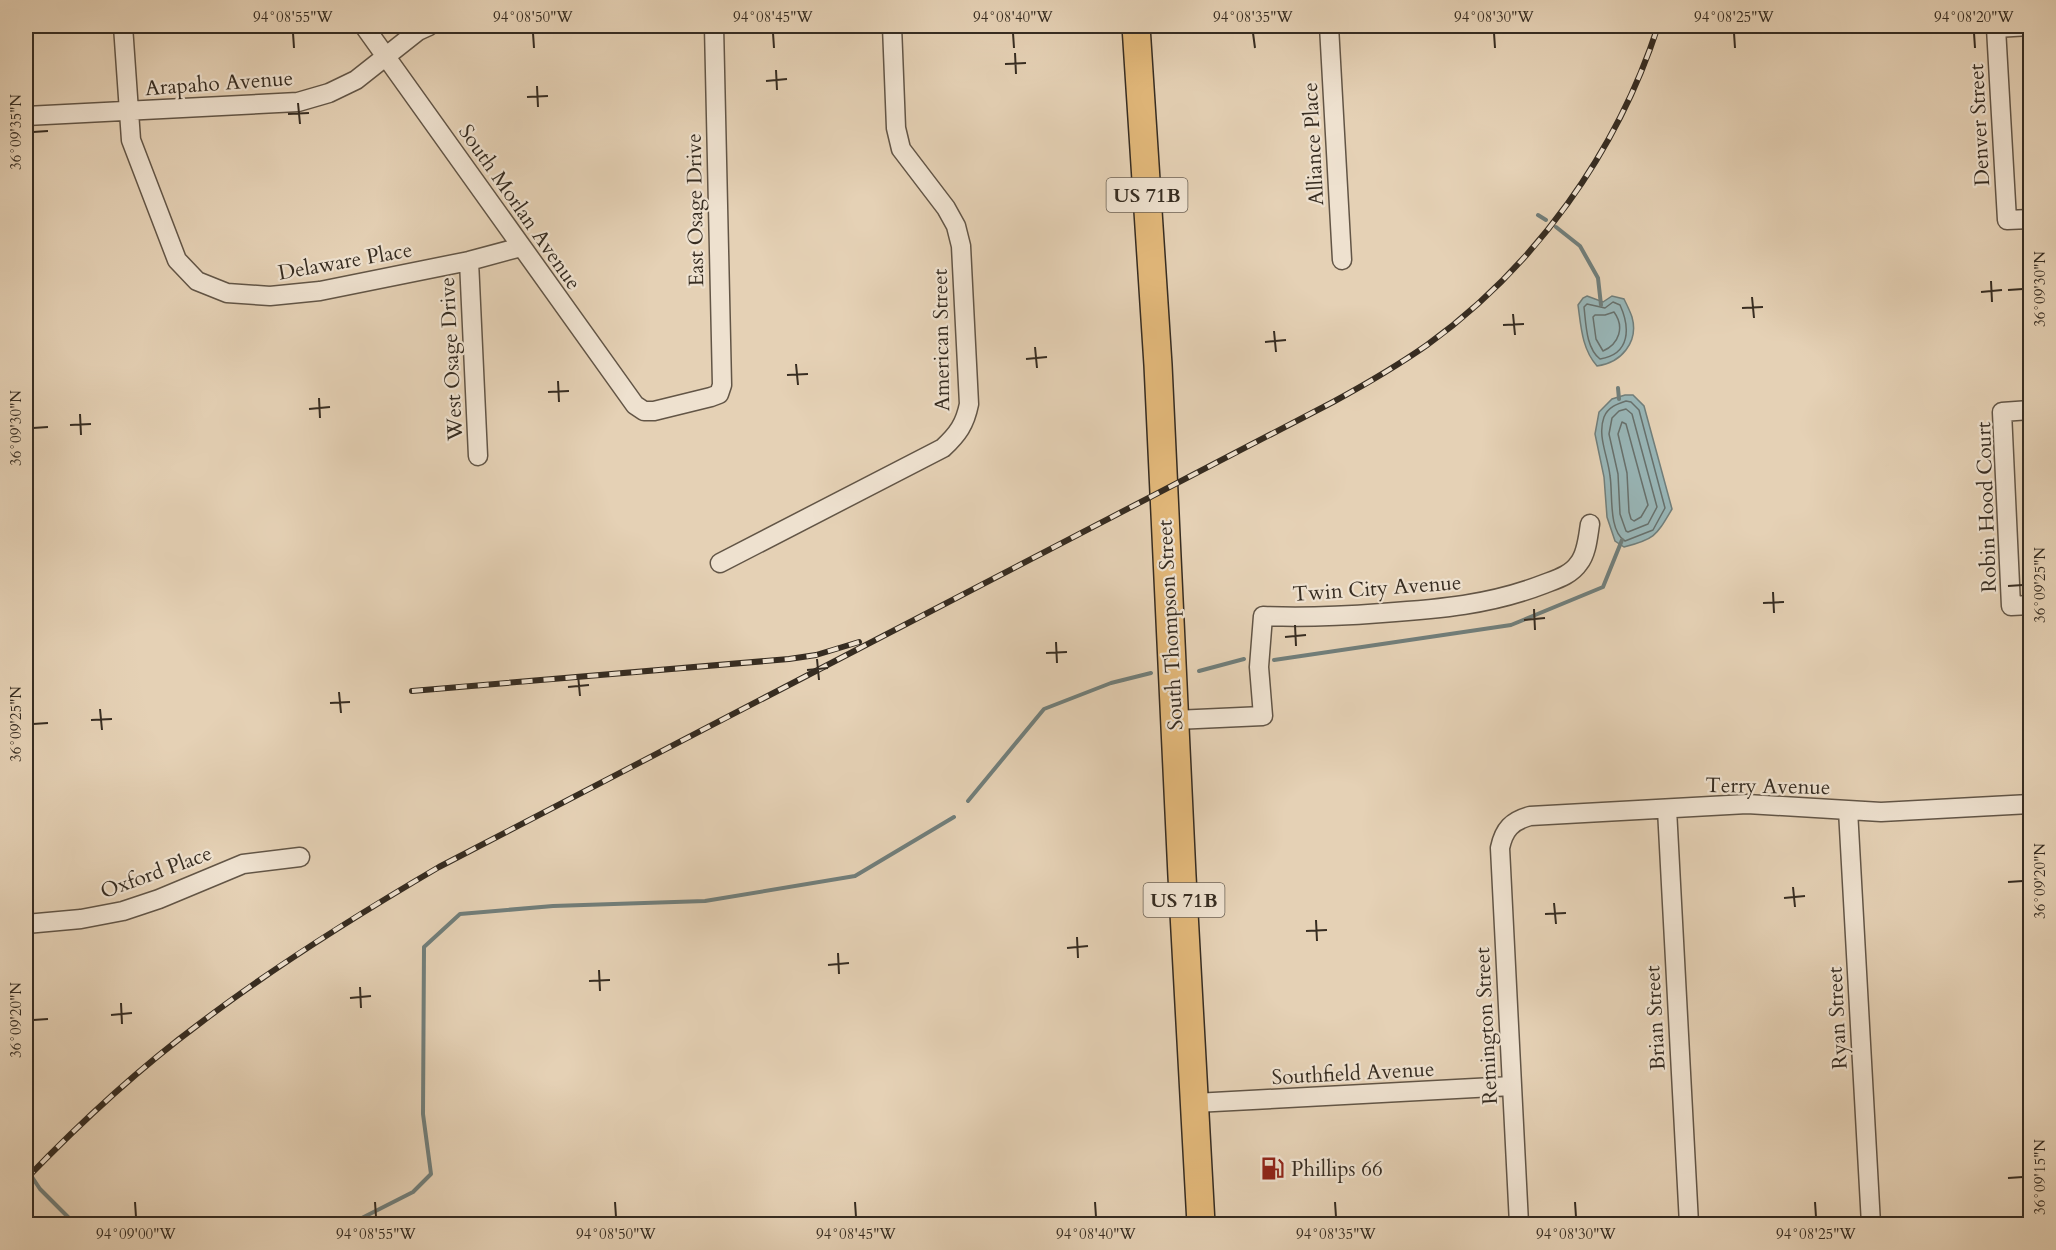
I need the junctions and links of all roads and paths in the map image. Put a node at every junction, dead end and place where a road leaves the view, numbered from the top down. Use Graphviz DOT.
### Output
graph roads {
  1 [pos="123,26"];
  2 [pos="364,26"];
  3 [pos="429,26"];
  4 [pos="714,26"];
  5 [pos="892,26"];
  6 [pos="1136,26"];
  7 [pos="1329,26"];
  8 [pos="2031,26"];
  9 [pos="386,56"];
  10 [pos="128,111"];
  11 [pos="26,116"];
  12 [pos="2031,219"];
  13 [pos="521,247"];
  14 [pos="1342,260"];
  15 [pos="469,261"];
  16 [pos="2031,410"];
  17 [pos="644,411"];
  18 [pos="478,456"];
  19 [pos="1590,524"];
  20 [pos="720,563"];
  21 [pos="2031,605"];
  22 [pos="1175,720"];
  23 [pos="2031,804"];
  24 [pos="1667,809"];
  25 [pos="1848,810"];
  26 [pos="1507,827"];
  27 [pos="300,857"];
  28 [pos="26,924"];
  29 [pos="1512,1086"];
  30 [pos="1195,1103"];
  31 [pos="1201,1224"];
  32 [pos="1520,1224"];
  33 [pos="1689,1224"];
  34 [pos="1871,1224"];
  1 -- 10 [label="street, Delaware Place"];
  2 -- 9 [label="street, South Morlan Avenue"];
  3 -- 9 [label="street, Arapaho Avenue"];
  4 -- 17 [label="street, East Osage Drive"];
  5 -- 20 [label="street, American Street"];
  6 -- 22 [label="highway, South Thompson Street / US 71B"];
  7 -- 14 [label="street, Alliance Place"];
  8 -- 12 [label="street, Denver Street"];
  9 -- 10 [label="street, Arapaho Avenue"];
  9 -- 13 [label="street, South Morlan Avenue"];
  10 -- 11 [label="street, Arapaho Avenue"];
  10 -- 15 [label="street, Delaware Place"];
  13 -- 15 [label="street, Delaware Place"];
  13 -- 17 [label="street, South Morlan Avenue"];
  15 -- 18 [label="street, West Osage Drive"];
  16 -- 21 [label="street, Robin Hood Court"];
  19 -- 22 [label="street, Twin City Avenue"];
  22 -- 30 [label="highway, South Thompson Street / US 71B"];
  23 -- 25 [label="street, Terry Avenue"];
  24 -- 25 [label="street, Terry Avenue"];
  24 -- 26 [label="street, Terry Avenue"];
  24 -- 33 [label="street, Brian Street"];
  25 -- 34 [label="street, Ryan Street"];
  26 -- 29 [label="street, Remington Street"];
  27 -- 28 [label="street, Oxford Place"];
  29 -- 30 [label="street, Southfield Avenue"];
  29 -- 32 [label="street, Remington Street"];
  30 -- 31 [label="highway, South Thompson Street / US 71B"];
}
